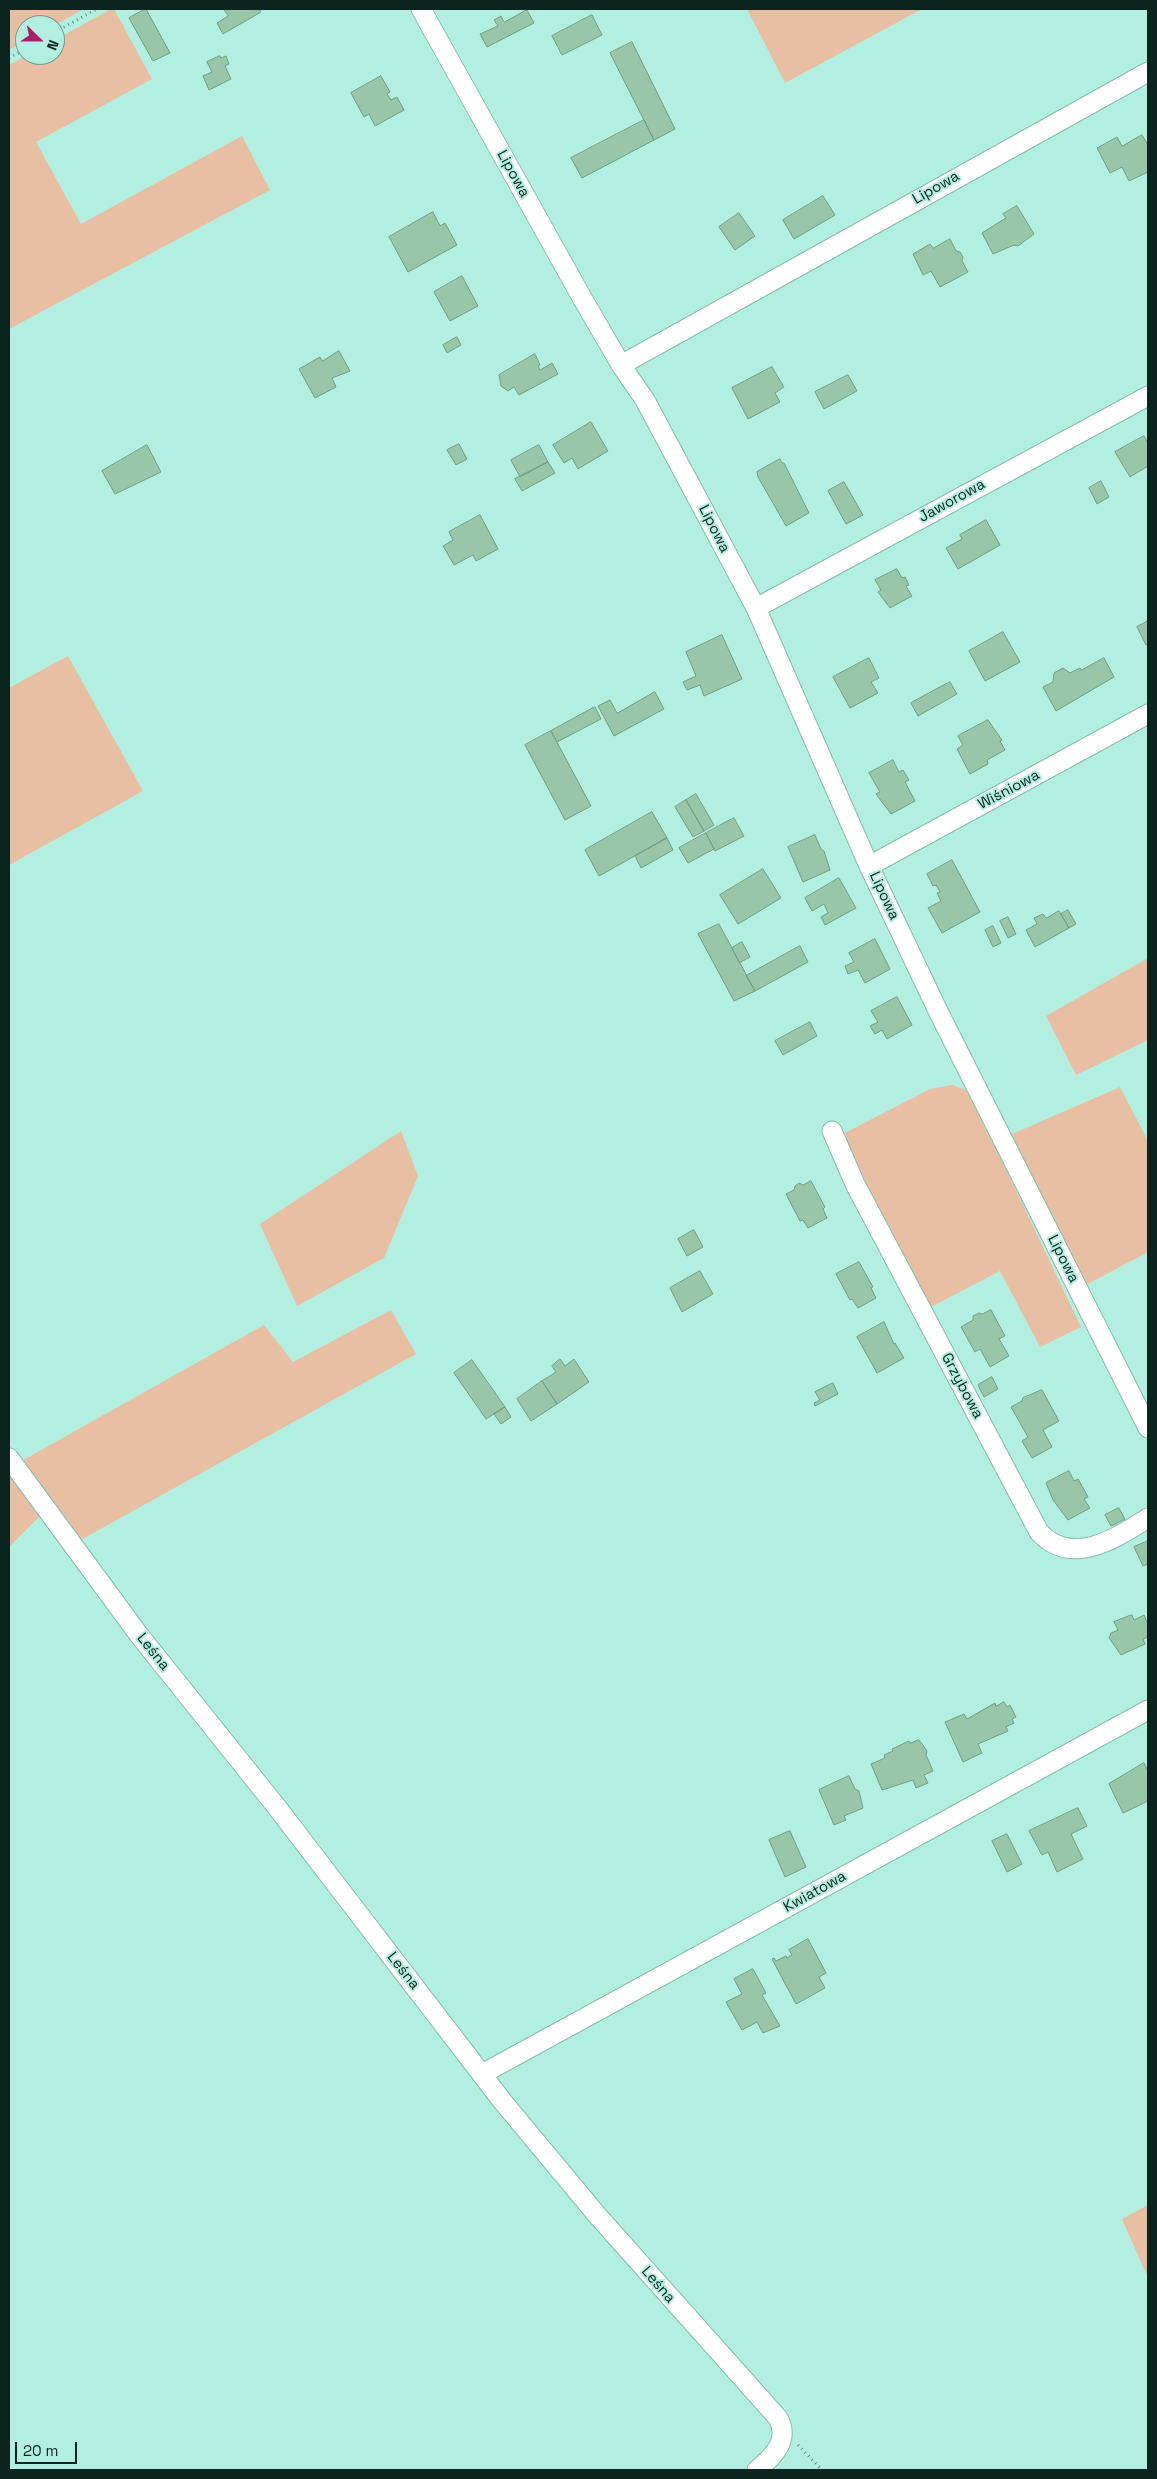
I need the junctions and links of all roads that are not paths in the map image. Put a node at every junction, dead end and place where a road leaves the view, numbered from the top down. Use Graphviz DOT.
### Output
graph roads {
  1 [pos="421,9"];
  2 [pos="1148,72"];
  3 [pos="621,365"];
  4 [pos="1148,396"];
  5 [pos="756,608"];
  6 [pos="1148,714"];
  7 [pos="869,866"];
  8 [pos="832,1131"];
  9 [pos="1148,1428"];
  10 [pos="9,1458"];
  11 [pos="1148,1518"];
  12 [pos="1148,1710"];
  13 [pos="482,2074"];
  14 [pos="757,2470"];
  1 -- 3 [label="street, Lipowa"];
  2 -- 3 [label="street, Lipowa"];
  3 -- 5 [label="street, Lipowa"];
  4 -- 5 [label="street, Jaworowa"];
  5 -- 7 [label="street, Lipowa"];
  6 -- 7 [label="street, Wiśniowa"];
  7 -- 9 [label="street, Lipowa"];
  8 -- 11 [label="street, Grzybowa"];
  10 -- 13 [label="street, Leśna"];
  12 -- 13 [label="street, Kwiatowa"];
  13 -- 14 [label="street, Leśna"];
}
